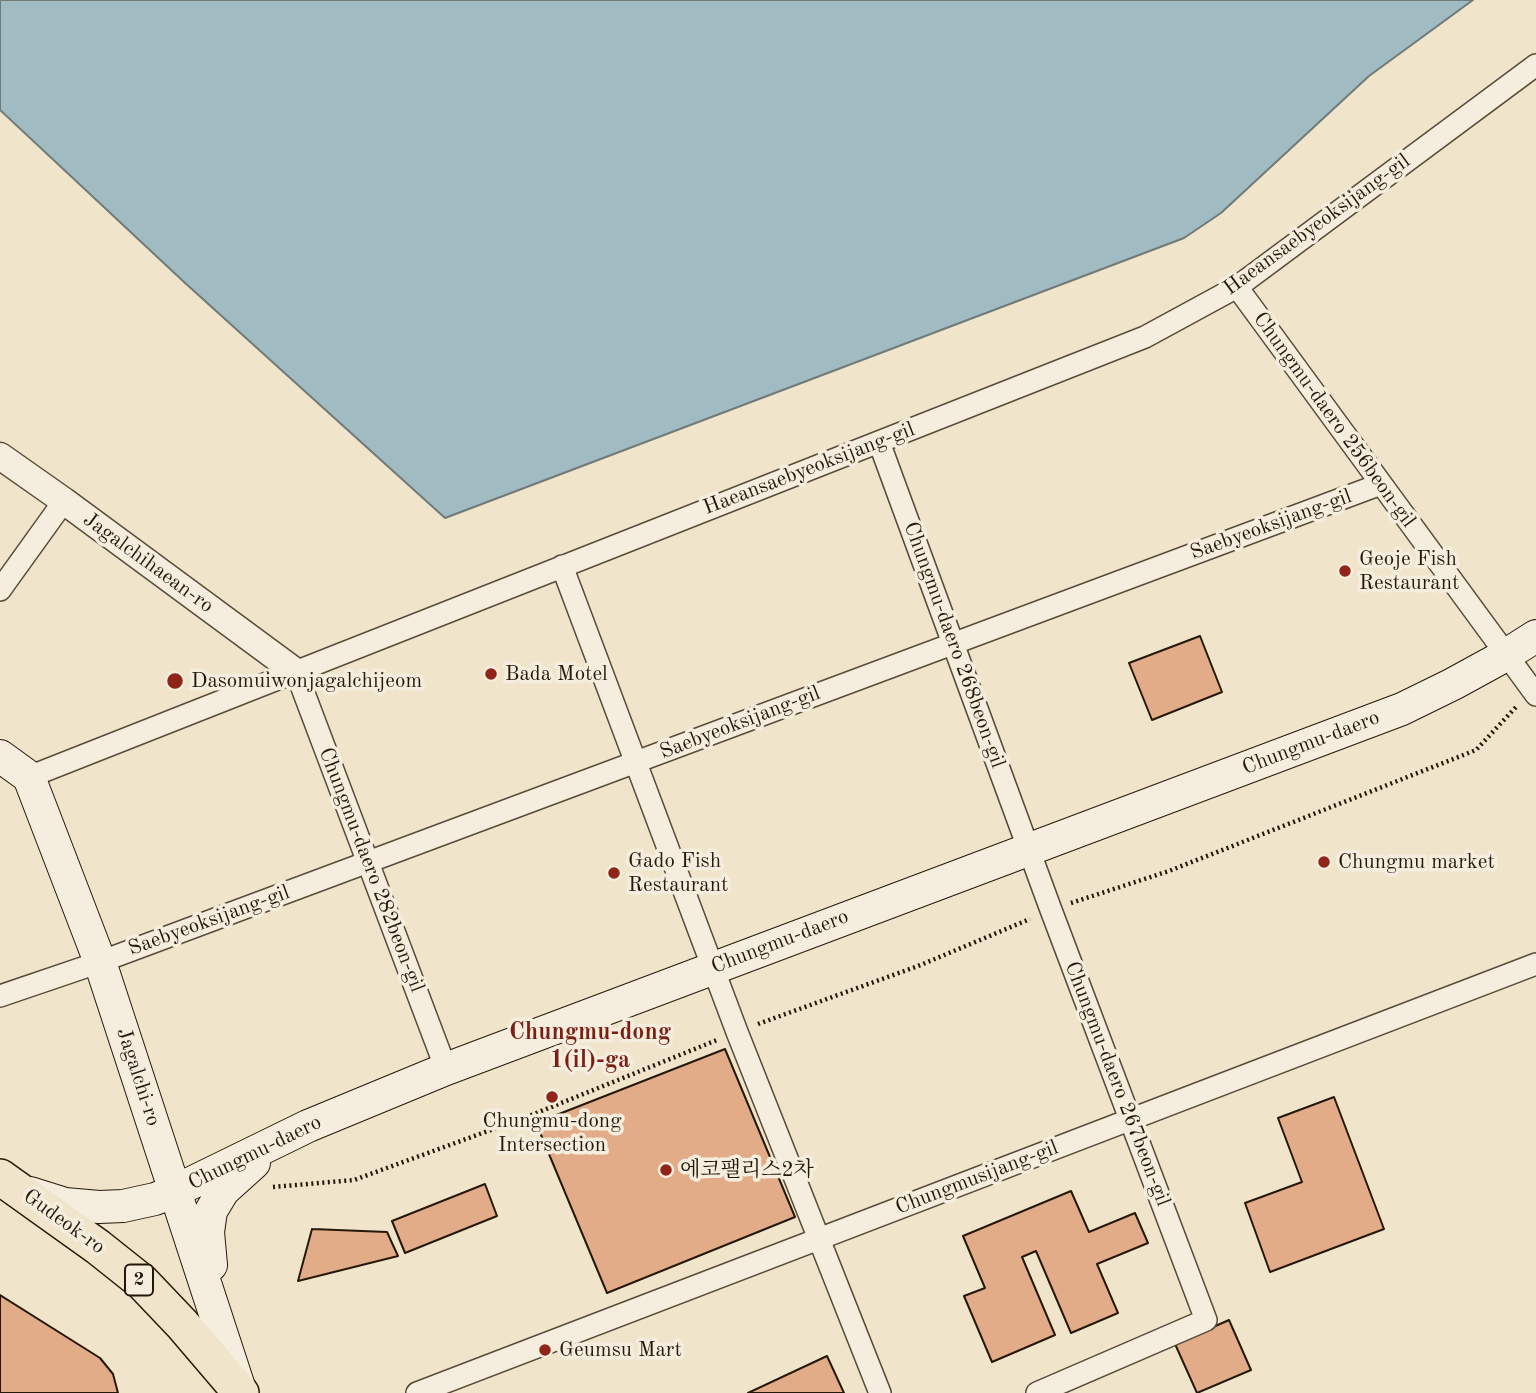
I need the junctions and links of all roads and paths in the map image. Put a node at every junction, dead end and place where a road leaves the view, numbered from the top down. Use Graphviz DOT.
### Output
graph roads {
  1 [pos="1536,65"];
  2 [pos="1237,287"];
  3 [pos="879,442"];
  4 [pos="0,456"];
  5 [pos="1381,484"];
  6 [pos="64,500"];
  7 [pos="562,566"];
  8 [pos="0,590"];
  9 [pos="1536,636"];
  10 [pos="953,643"];
  11 [pos="1506,656"];
  12 [pos="296,672"];
  13 [pos="1535,690"];
  14 [pos="0,755"];
  15 [pos="636,762"];
  16 [pos="29,777"];
  17 [pos="1029,848"];
  18 [pos="368,862"];
  19 [pos="1051,910"];
  20 [pos="100,962"];
  21 [pos="1536,964"];
  22 [pos="714,967"];
  23 [pos="0,996"];
  24 [pos="737,1032"];
  25 [pos="446,1069"];
  26 [pos="1131,1119"];
  27 [pos="308,1126"];
  28 [pos="9,1183"];
  29 [pos="176,1191"];
  30 [pos="223,1191"];
  31 [pos="820,1238"];
  32 [pos="241,1393"];
  33 [pos="417,1393"];
  34 [pos="880,1393"];
  35 [pos="1037,1393"];
  1 -- 2 [label="street, Haeansaebyeoksijang-gil"];
  2 -- 3 [label="street, Haeansaebyeoksijang-gil"];
  2 -- 5 [label="street, Chungmu-daero 256beon-gil"];
  3 -- 7 [label="street, Haeansaebyeoksijang-gil"];
  3 -- 10 [label="street, Chungmu-daero 268beon-gil"];
  4 -- 6 [label="street, Jagalchihaean-ro"];
  5 -- 10 [label="street, Saebyeoksijang-gil"];
  5 -- 11 [label="street, Chungmu-daero 256beon-gil"];
  6 -- 8 [label="street"];
  6 -- 12 [label="street, Jagalchihaean-ro"];
  7 -- 12 [label="street, Haeansaebyeoksijang-gil"];
  7 -- 15 [label="street"];
  9 -- 11 [label="main road, Chungmu-daero"];
  10 -- 15 [label="street, Saebyeoksijang-gil"];
  10 -- 17 [label="street, Chungmu-daero 268beon-gil"];
  11 -- 13 [label="street, Chungmu-daero 256beon-gil"];
  11 -- 17 [label="main road, Chungmu-daero"];
  12 -- 16 [label="street, Haeansaebyeoksijang-gil"];
  12 -- 18 [label="street, Chungmu-daero 282beon-gil"];
  13 -- 19 [label="path"];
  14 -- 16 [label="main road"];
  15 -- 18 [label="street, Saebyeoksijang-gil"];
  15 -- 22 [label="street"];
  16 -- 20 [label="main road, Jagalchi-ro"];
  17 -- 19 [label="street, Chungmu-daero 267beon-gil"];
  17 -- 22 [label="main road, Chungmu-daero"];
  18 -- 20 [label="street, Saebyeoksijang-gil"];
  18 -- 25 [label="street, Chungmu-daero 282beon-gil"];
  19 -- 24 [label="path"];
  19 -- 26 [label="street, Chungmu-daero 267beon-gil"];
  20 -- 23 [label="street"];
  20 -- 29 [label="main road, Jagalchi-ro"];
  21 -- 26 [label="street, Chungmusijang-gil"];
  22 -- 24 [label="street"];
  22 -- 25 [label="main road, Chungmu-daero"];
  24 -- 30 [label="path"];
  24 -- 31 [label="street"];
  25 -- 27 [label="main road, Chungmu-daero"];
  26 -- 31 [label="street, Chungmusijang-gil"];
  26 -- 35 [label="street, Chungmu-daero 267beon-gil"];
  27 -- 29 [label="main road, Chungmu-daero"];
  27 -- 30 [label="main road"];
  28 -- 29 [label="main road, Chungmu-daero"];
  28 -- 32 [label="main road, Gudeok-ro / 2"];
  29 -- 32 [label="main road, Jagalchi-ro"];
  30 -- 32 [label="main road"];
  31 -- 33 [label="street, Chungmusijang-gil"];
  31 -- 34 [label="street"];
}
